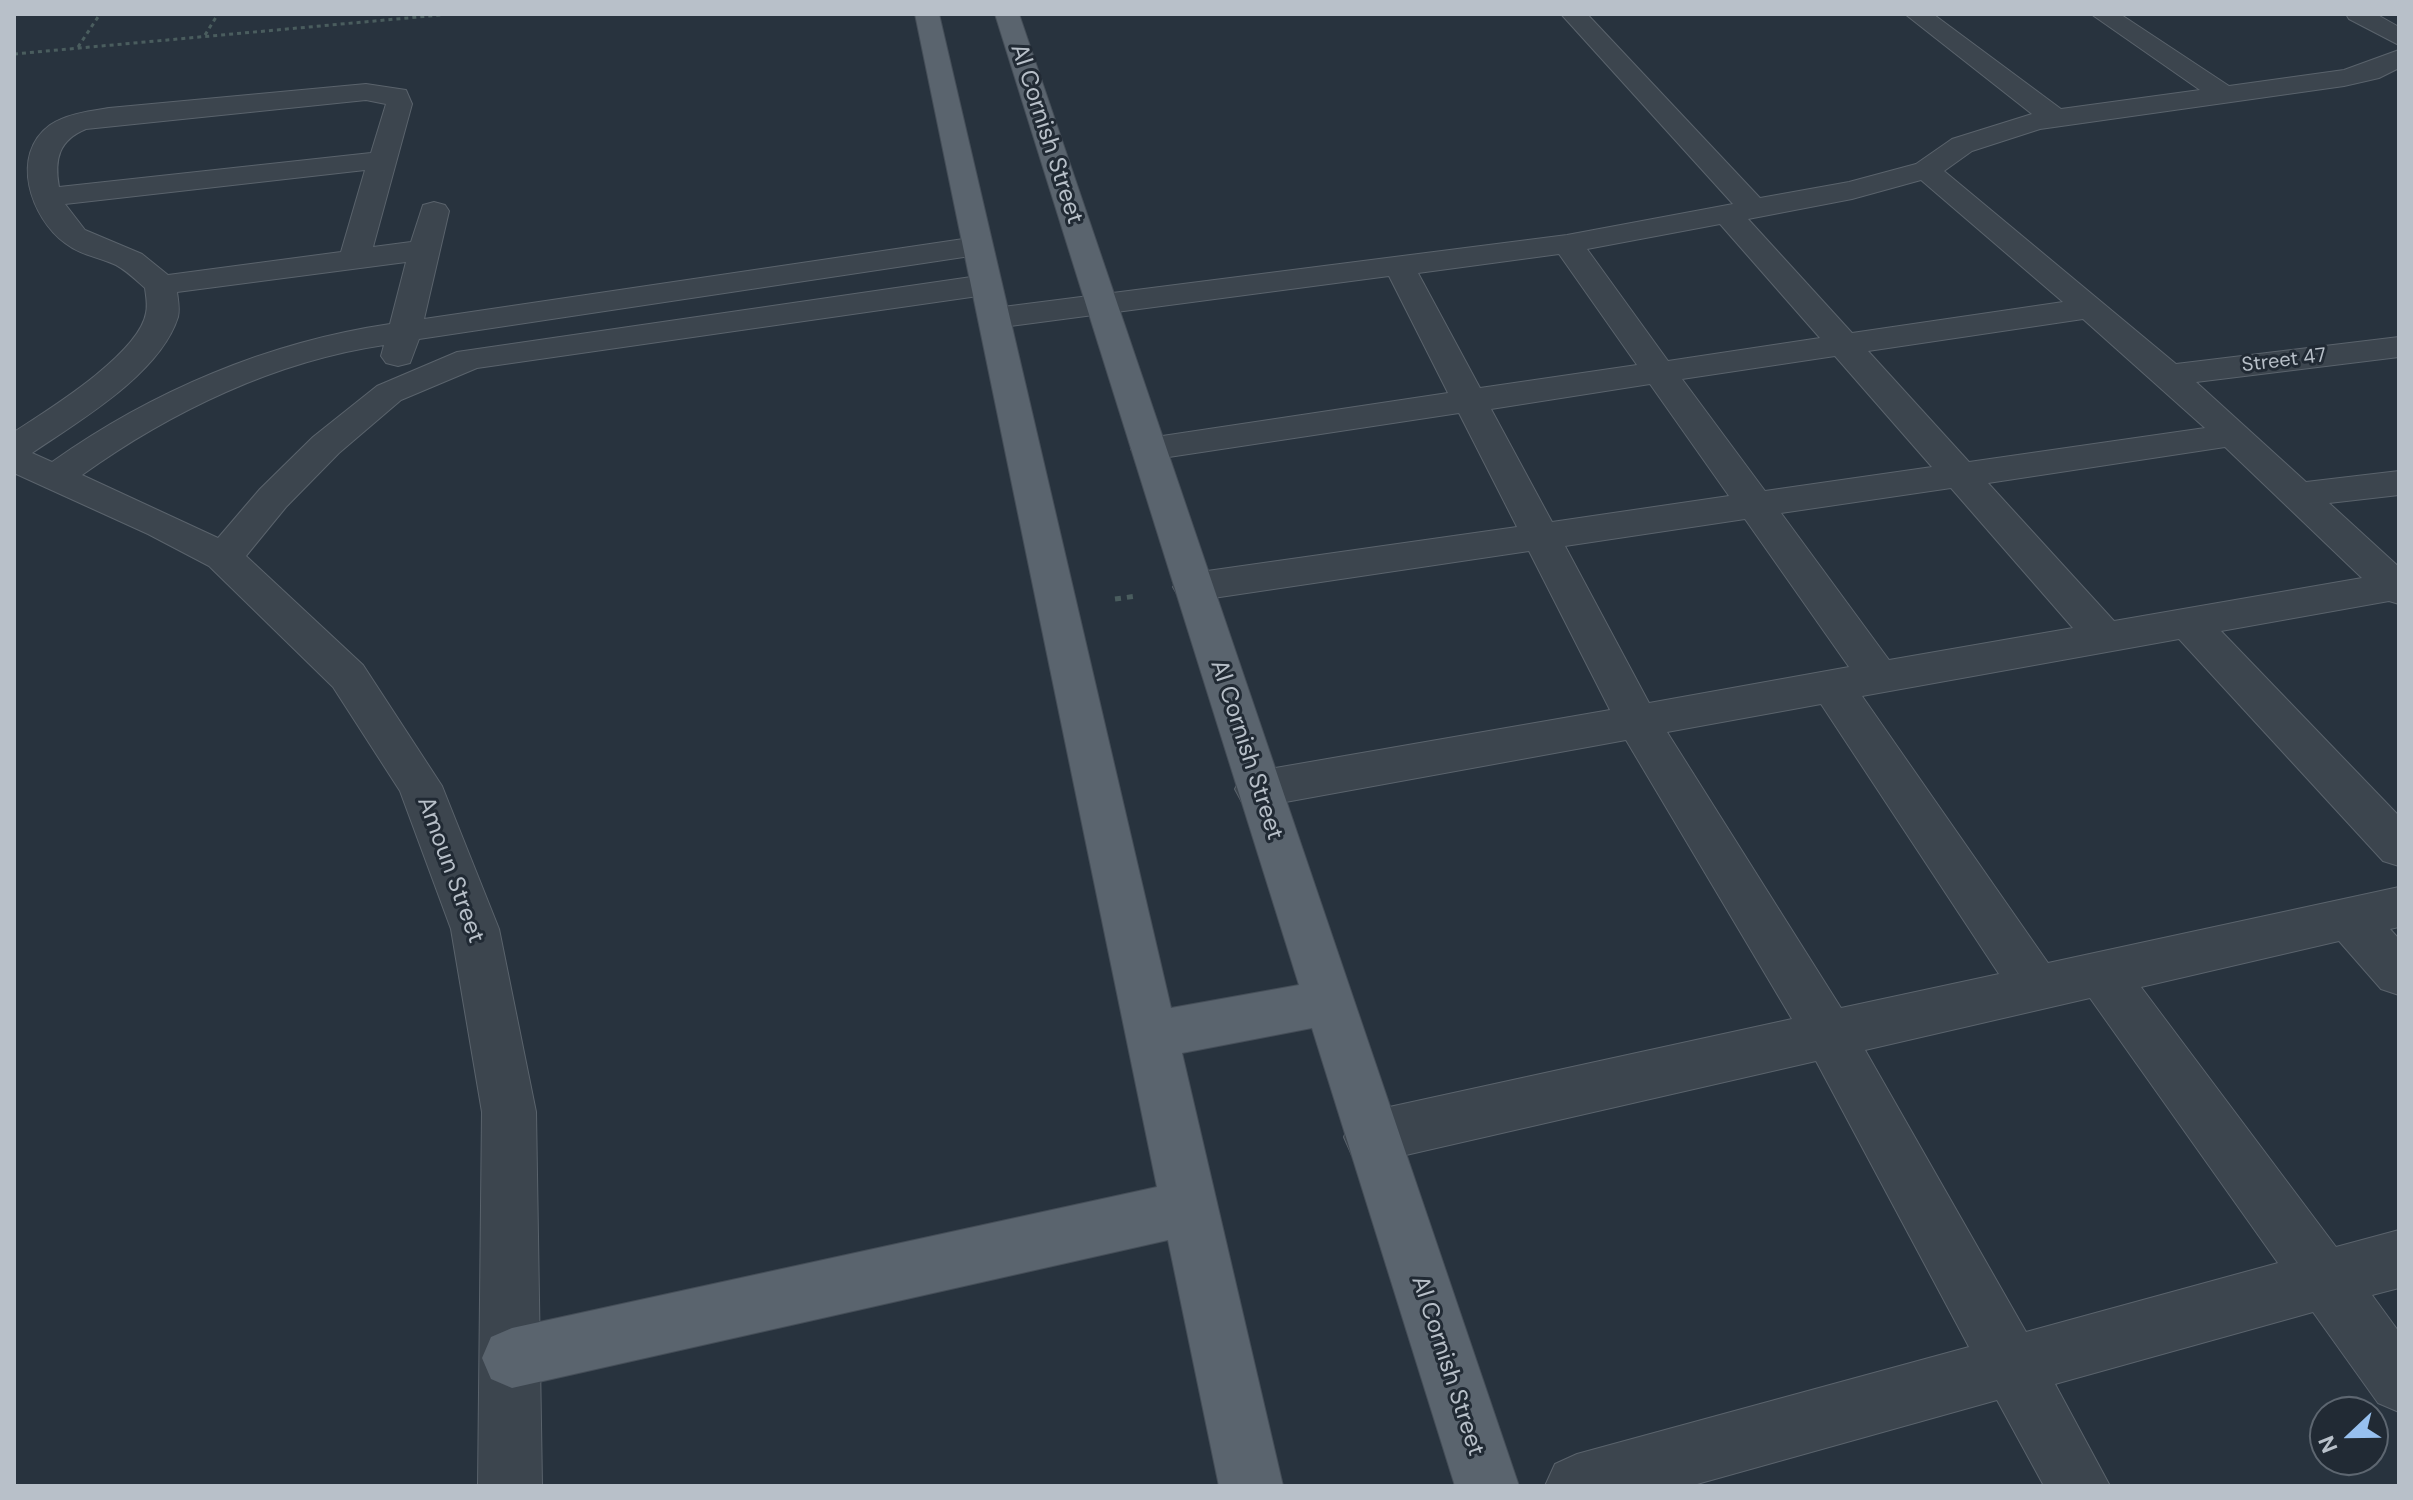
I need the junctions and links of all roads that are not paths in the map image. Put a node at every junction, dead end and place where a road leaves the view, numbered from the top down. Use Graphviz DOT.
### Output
graph roads {
  1 [pos="927,14"];
  2 [pos="1007,14"];
  3 [pos="1573,14"];
  4 [pos="1917,14"];
  5 [pos="2103,14"];
  6 [pos="2358,14"];
  7 [pos="2399,37"];
  8 [pos="2399,58"];
  9 [pos="2344,78"];
  10 [pos="2399,78"];
  11 [pos="2225,95"];
  12 [pos="2055,118"];
  13 [pos="383,160"];
  14 [pos="1926,170"];
  15 [pos="46,197"];
  16 [pos="1740,210"];
  17 [pos="434,211"];
  18 [pos="1567,244"];
  19 [pos="423,250"];
  20 [pos="354,260"];
  21 [pos="1400,268"];
  22 [pos="986,283"];
  23 [pos="161,285"];
  24 [pos="1102,304"];
  25 [pos="2089,308"];
  26 [pos="403,332"];
  27 [pos="1844,345"];
  28 [pos="2399,347"];
  29 [pos="1660,373"];
  30 [pos="2169,375"];
  31 [pos="389,393"];
  32 [pos="1470,400"];
  33 [pos="2233,435"];
  34 [pos="14,449"];
  35 [pos="1149,449"];
  36 [pos="34,468"];
  37 [pos="1960,475"];
  38 [pos="2399,483"];
  39 [pos="2298,495"];
  40 [pos="1754,505"];
  41 [pos="1541,536"];
  42 [pos="223,557"];
  43 [pos="1193,587"];
  44 [pos="2397,588"];
  45 [pos="2188,622"];
  46 [pos="2103,635"];
  47 [pos="1880,679"];
  48 [pos="1832,686"];
  49 [pos="1638,722"];
  50 [pos="1258,789"];
  51 [pos="2399,847"];
  52 [pos="2399,907"];
  53 [pos="2349,918"];
  54 [pos="2399,973"];
  55 [pos="2102,974"];
  56 [pos="2037,989"];
  57 [pos="1327,1003"];
  58 [pos="1153,1035"];
  59 [pos="1829,1035"];
  60 [pos="1371,1137"];
  61 [pos="1189,1208"];
  62 [pos="2399,1259"];
  63 [pos="2325,1280"];
  64 [pos="512,1358"];
  65 [pos="2012,1366"];
  66 [pos="2399,1382"];
  67 [pos="510,1486"];
  68 [pos="1251,1486"];
  69 [pos="1487,1486"];
  70 [pos="1577,1486"];
  71 [pos="2078,1486"];
  1 -- 22 [label="main road"];
  2 -- 24 [label="main road, Al Cornish Street"];
  3 -- 16 [label="street"];
  4 -- 12 [label="street"];
  5 -- 11 [label="street"];
  6 -- 7 [label="street"];
  8 -- 9 [label="street"];
  9 -- 10 [label="street"];
  9 -- 11 [label="street"];
  11 -- 12 [label="street"];
  12 -- 14 [label="street"];
  13 -- 15 [label="street"];
  13 -- 15 [label="street"];
  13 -- 20 [label="street"];
  14 -- 16 [label="street"];
  14 -- 25 [label="street"];
  15 -- 23 [label="street"];
  16 -- 18 [label="street"];
  16 -- 27 [label="street"];
  17 -- 19 [label="street"];
  18 -- 21 [label="street"];
  18 -- 29 [label="street"];
  19 -- 20 [label="street"];
  19 -- 26 [label="street"];
  20 -- 23 [label="street"];
  21 -- 24 [label="street"];
  21 -- 32 [label="street"];
  22 -- 24 [label="street"];
  22 -- 26 [label="street"];
  22 -- 31 [label="street"];
  22 -- 58 [label="main road"];
  23 -- 34 [label="street"];
  24 -- 35 [label="main road, Al Cornish Street"];
  25 -- 27 [label="street"];
  25 -- 30 [label="street"];
  26 -- 31 [label="street"];
  26 -- 36 [label="street"];
  27 -- 29 [label="street"];
  27 -- 37 [label="street"];
  28 -- 30 [label="street, Street 47"];
  29 -- 32 [label="street"];
  29 -- 40 [label="street"];
  30 -- 33 [label="street"];
  31 -- 42 [label="street"];
  32 -- 35 [label="street"];
  32 -- 41 [label="street"];
  33 -- 37 [label="street"];
  33 -- 39 [label="street"];
  35 -- 43 [label="main road, Al Cornish Street"];
  36 -- 42 [label="street, Amoun Street"];
  37 -- 40 [label="street"];
  37 -- 46 [label="street"];
  38 -- 39 [label="street"];
  39 -- 44 [label="street"];
  40 -- 41 [label="street"];
  40 -- 47 [label="street"];
  41 -- 43 [label="street"];
  41 -- 49 [label="street"];
  42 -- 64 [label="street, Amoun Street"];
  43 -- 50 [label="main road, Al Cornish Street"];
  44 -- 45 [label="street"];
  45 -- 46 [label="street"];
  45 -- 51 [label="street"];
  46 -- 47 [label="street"];
  47 -- 48 [label="street"];
  48 -- 49 [label="street"];
  48 -- 56 [label="street"];
  49 -- 50 [label="street"];
  49 -- 59 [label="street"];
  50 -- 57 [label="main road, Al Cornish Street"];
  52 -- 53 [label="street"];
  53 -- 54 [label="street"];
  53 -- 55 [label="street"];
  55 -- 56 [label="street"];
  55 -- 63 [label="street"];
  56 -- 59 [label="street"];
  57 -- 58 [label="main road"];
  57 -- 60 [label="main road, Al Cornish Street"];
  58 -- 61 [label="main road"];
  59 -- 60 [label="street"];
  59 -- 65 [label="street"];
  60 -- 69 [label="main road, Al Cornish Street"];
  61 -- 64 [label="main road"];
  61 -- 68 [label="main road"];
  62 -- 63 [label="street"];
  63 -- 65 [label="street"];
  63 -- 66 [label="street"];
  64 -- 67 [label="street, Amoun Street"];
  65 -- 70 [label="street"];
  65 -- 71 [label="street"];
}
